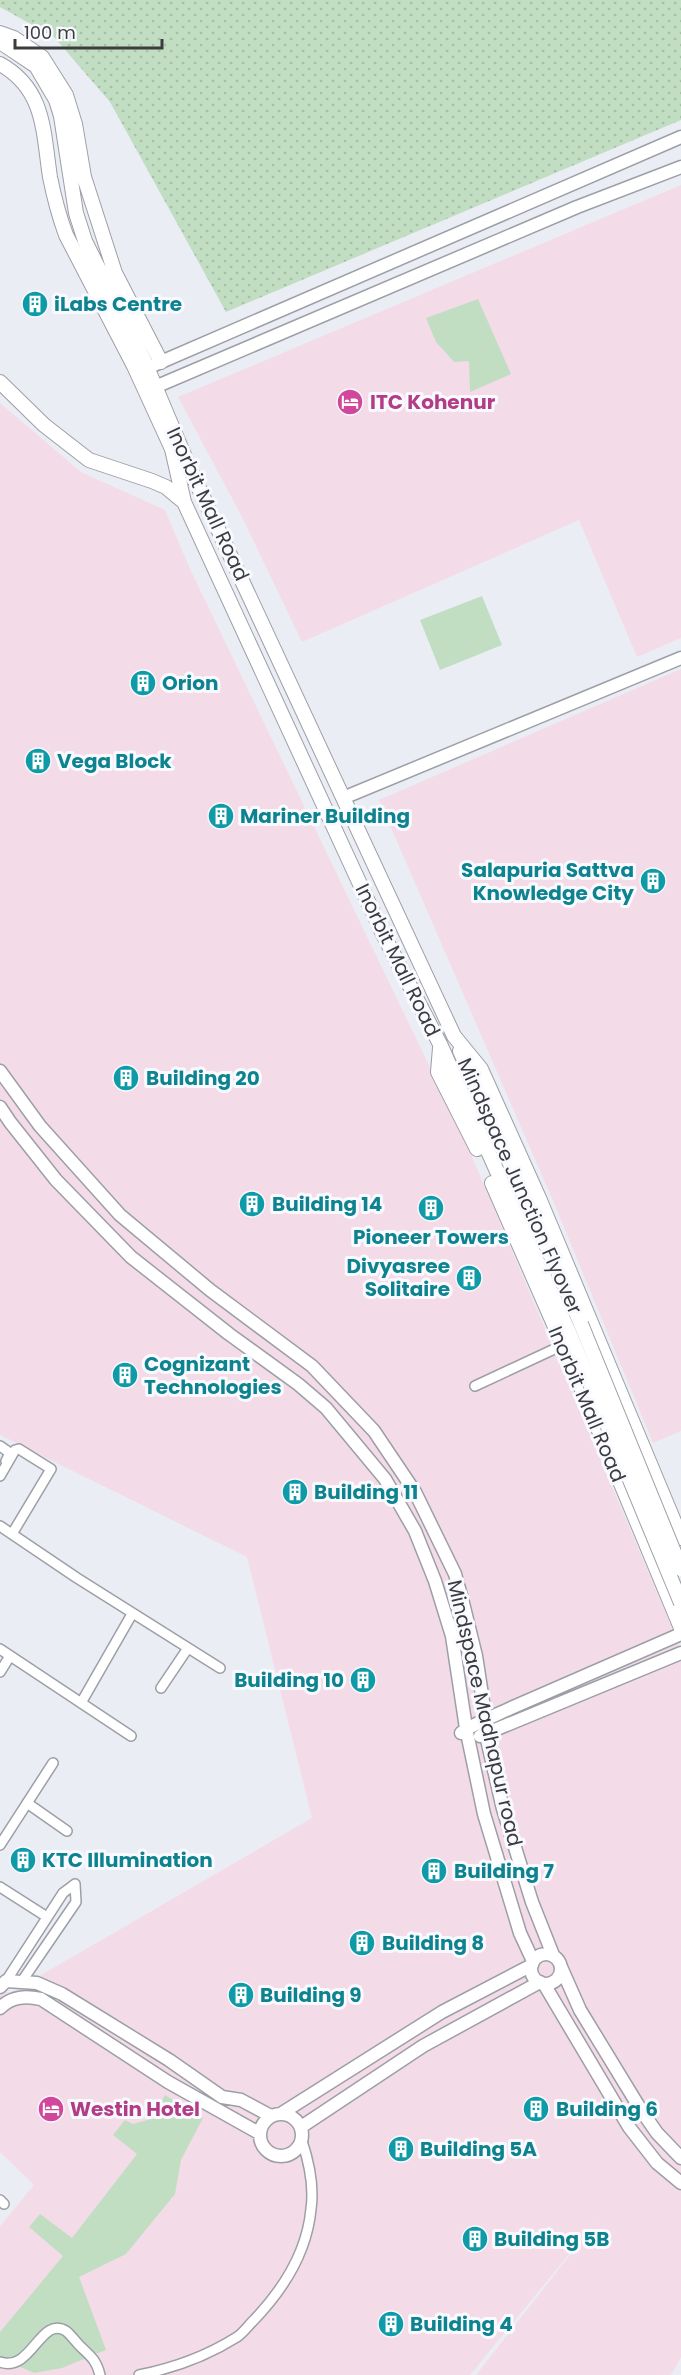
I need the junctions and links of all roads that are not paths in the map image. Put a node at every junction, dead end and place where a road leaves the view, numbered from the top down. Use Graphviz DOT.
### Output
graph roads {
  1 [pos="0,33"];
  2 [pos="0,42"];
  3 [pos="0,64"];
  4 [pos="681,137"];
  5 [pos="681,167"];
  6 [pos="160,362"];
  7 [pos="147,368"];
  8 [pos="0,382"];
  9 [pos="155,387"];
  10 [pos="184,502"];
  11 [pos="681,658"];
  12 [pos="343,798"];
  13 [pos="453,1036"];
  14 [pos="441,1046"];
  15 [pos="0,1071"];
  16 [pos="0,1107"];
  17 [pos="574,1327"];
  18 [pos="563,1345"];
  19 [pos="312,1366"];
  20 [pos="298,1384"];
  21 [pos="475,1386"];
  22 [pos="629,1414"];
  23 [pos="597,1427"];
  24 [pos="0,1446"];
  25 [pos="0,1470"];
  26 [pos="0,1476"];
  27 [pos="0,1526"];
  28 [pos="12,1534"];
  29 [pos="681,1538"];
  30 [pos="681,1569"];
  31 [pos="681,1603"];
  32 [pos="132,1614"];
  33 [pos="681,1628"];
  34 [pos="681,1634"];
  35 [pos="188,1648"];
  36 [pos="0,1649"];
  37 [pos="681,1653"];
  38 [pos="10,1656"];
  39 [pos="220,1668"];
  40 [pos="0,1672"];
  41 [pos="161,1688"];
  42 [pos="81,1703"];
  43 [pos="486,1721"];
  44 [pos="467,1733"];
  45 [pos="486,1735"];
  46 [pos="131,1736"];
  47 [pos="53,1763"];
  48 [pos="27,1803"];
  49 [pos="68,1831"];
  50 [pos="0,1845"];
  51 [pos="0,1887"];
  52 [pos="47,1917"];
  53 [pos="553,1955"];
  54 [pos="532,1963"];
  55 [pos="561,1967"];
  56 [pos="22,1981"];
  57 [pos="2,1982"];
  58 [pos="542,1983"];
  59 [pos="0,2007"];
  60 [pos="277,2114"];
  61 [pos="301,2127"];
  62 [pos="259,2133"];
  63 [pos="302,2141"];
  64 [pos="681,2160"];
  65 [pos="677,2180"];
  66 [pos="0,2362"];
  67 [pos="100,2375"];
  68 [pos="139,2375"];
  1 -- 6 [label="main road"];
  2 -- 7 [label="main road, Inorbit Mall Road"];
  3 -- 10 [label="main road"];
  4 -- 6 [label="street"];
  5 -- 9 [label="street"];
  6 -- 7 [label="street"];
  7 -- 9 [label="main road, Inorbit Mall Road"];
  8 -- 10 [label="main road, Inorbit Mall Road"];
  9 -- 12 [label="main road, Inorbit Mall Road"];
  10 -- 14 [label="main road, Inorbit Mall Road"];
  11 -- 12 [label="street"];
  12 -- 13 [label="main road, Inorbit Mall Road"];
  13 -- 17 [label="main road, Mindspace Junction Flyover"];
  13 -- 22 [label="main road, Inorbit Mall Road"];
  14 -- 17 [label="main road, Mindspace Junction Flyover"];
  14 -- 18 [label="main road, Inorbit Mall Road"];
  15 -- 19 [label="street, Mindspace Madhapur road"];
  16 -- 20 [label="street, Mindspace Madhapur road"];
  17 -- 30 [label="main road, Mindspace Junction Flyover, bridge"];
  17 -- 31 [label="main road, Mindspace Junction Flyover, bridge"];
  18 -- 21 [label="street"];
  18 -- 23 [label="main road, Inorbit Mall Road"];
  19 -- 20 [label="street"];
  19 -- 43 [label="street, Mindspace Madhapur road"];
  20 -- 44 [label="street, Mindspace Madhapur road"];
  22 -- 23 [label="main road"];
  22 -- 29 [label="main road, Inorbit Mall Road"];
  23 -- 33 [label="main road, Inorbit Mall Road"];
  24 -- 25 [label="street"];
  26 -- 28 [label="street"];
  27 -- 28 [label="street"];
  28 -- 32 [label="street"];
  32 -- 35 [label="street"];
  32 -- 42 [label="street"];
  34 -- 43 [label="street"];
  35 -- 39 [label="street"];
  35 -- 41 [label="street"];
  36 -- 38 [label="street"];
  37 -- 45 [label="street"];
  38 -- 40 [label="street"];
  38 -- 42 [label="street"];
  42 -- 46 [label="street"];
  43 -- 44 [label="street"];
  43 -- 45 [label="street, Mindspace Madhapur road"];
  44 -- 45 [label="street"];
  44 -- 54 [label="street, Mindspace Madhapur road"];
  45 -- 53 [label="street, Mindspace Madhapur road"];
  47 -- 48 [label="street"];
  48 -- 49 [label="street"];
  48 -- 50 [label="street"];
  51 -- 52 [label="street"];
  52 -- 56 [label="street"];
  52 -- 57 [label="street"];
  53 -- 54 [label="street"];
  53 -- 55 [label="street"];
  54 -- 58 [label="street"];
  54 -- 60 [label="street"];
  55 -- 58 [label="street"];
  55 -- 64 [label="street"];
  56 -- 57 [label="street"];
  56 -- 60 [label="street"];
  58 -- 61 [label="street"];
  58 -- 65 [label="street"];
  59 -- 62 [label="street"];
  60 -- 61 [label="street"];
  60 -- 62 [label="street"];
  61 -- 63 [label="street"];
  62 -- 63 [label="street"];
  63 -- 68 [label="street"];
  64 -- 65 [label="street"];
  66 -- 67 [label="street"];
}
